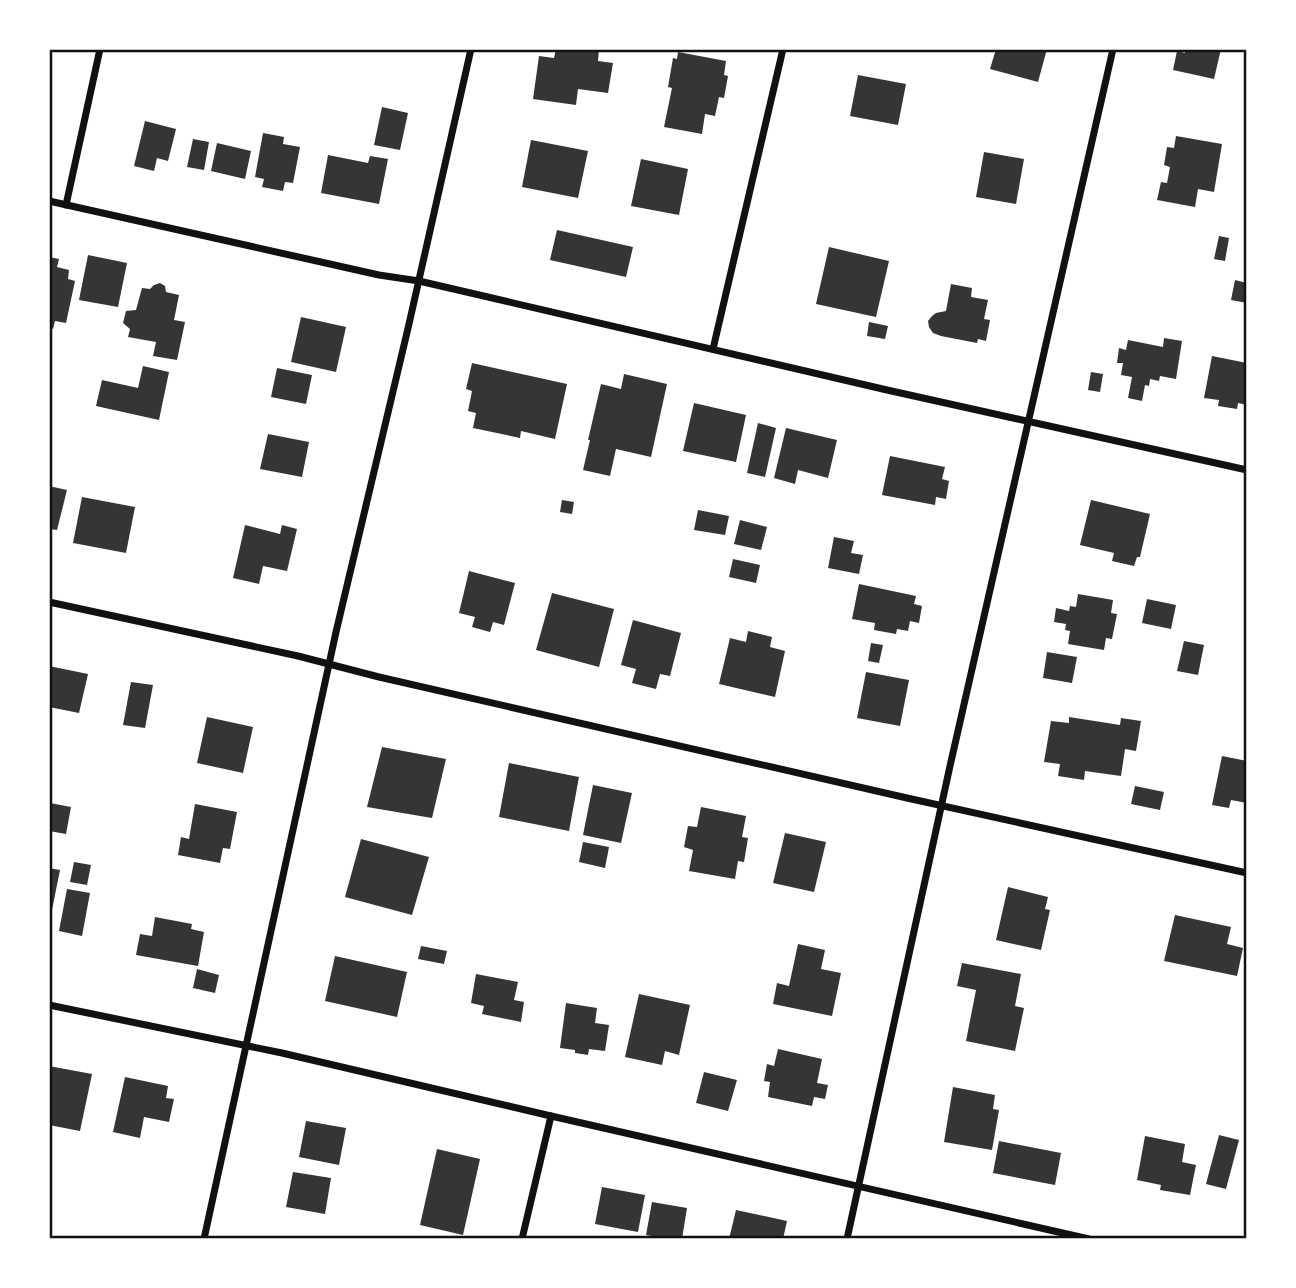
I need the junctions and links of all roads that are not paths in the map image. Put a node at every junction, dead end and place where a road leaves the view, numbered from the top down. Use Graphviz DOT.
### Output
graph roads {
  1 [pos="100,49"];
  2 [pos="471,49"];
  3 [pos="783,49"];
  4 [pos="1114,49"];
  5 [pos="49,201"];
  6 [pos="66,205"];
  7 [pos="418,281"];
  8 [pos="713,349"];
  9 [pos="1029,422"];
  10 [pos="1247,470"];
  11 [pos="49,601"];
  12 [pos="329,664"];
  13 [pos="942,806"];
  14 [pos="1247,873"];
  15 [pos="49,1005"];
  16 [pos="247,1046"];
  17 [pos="551,1116"];
  18 [pos="858,1186"];
  19 [pos="204,1239"];
  20 [pos="522,1239"];
  21 [pos="847,1239"];
  22 [pos="1089,1239"];
  1 -- 6 [label="street"];
  2 -- 7 [label="street"];
  3 -- 8 [label="street"];
  4 -- 9 [label="street"];
  5 -- 6 [label="street"];
  6 -- 7 [label="street"];
  7 -- 8 [label="street"];
  7 -- 12 [label="street"];
  8 -- 9 [label="street"];
  9 -- 10 [label="street"];
  9 -- 13 [label="street"];
  11 -- 12 [label="street"];
  12 -- 13 [label="street"];
  12 -- 16 [label="street"];
  13 -- 14 [label="street"];
  13 -- 18 [label="street"];
  15 -- 16 [label="street"];
  16 -- 17 [label="street"];
  16 -- 19 [label="street"];
  17 -- 18 [label="street"];
  17 -- 20 [label="street"];
  18 -- 21 [label="street"];
  18 -- 22 [label="street"];
}
